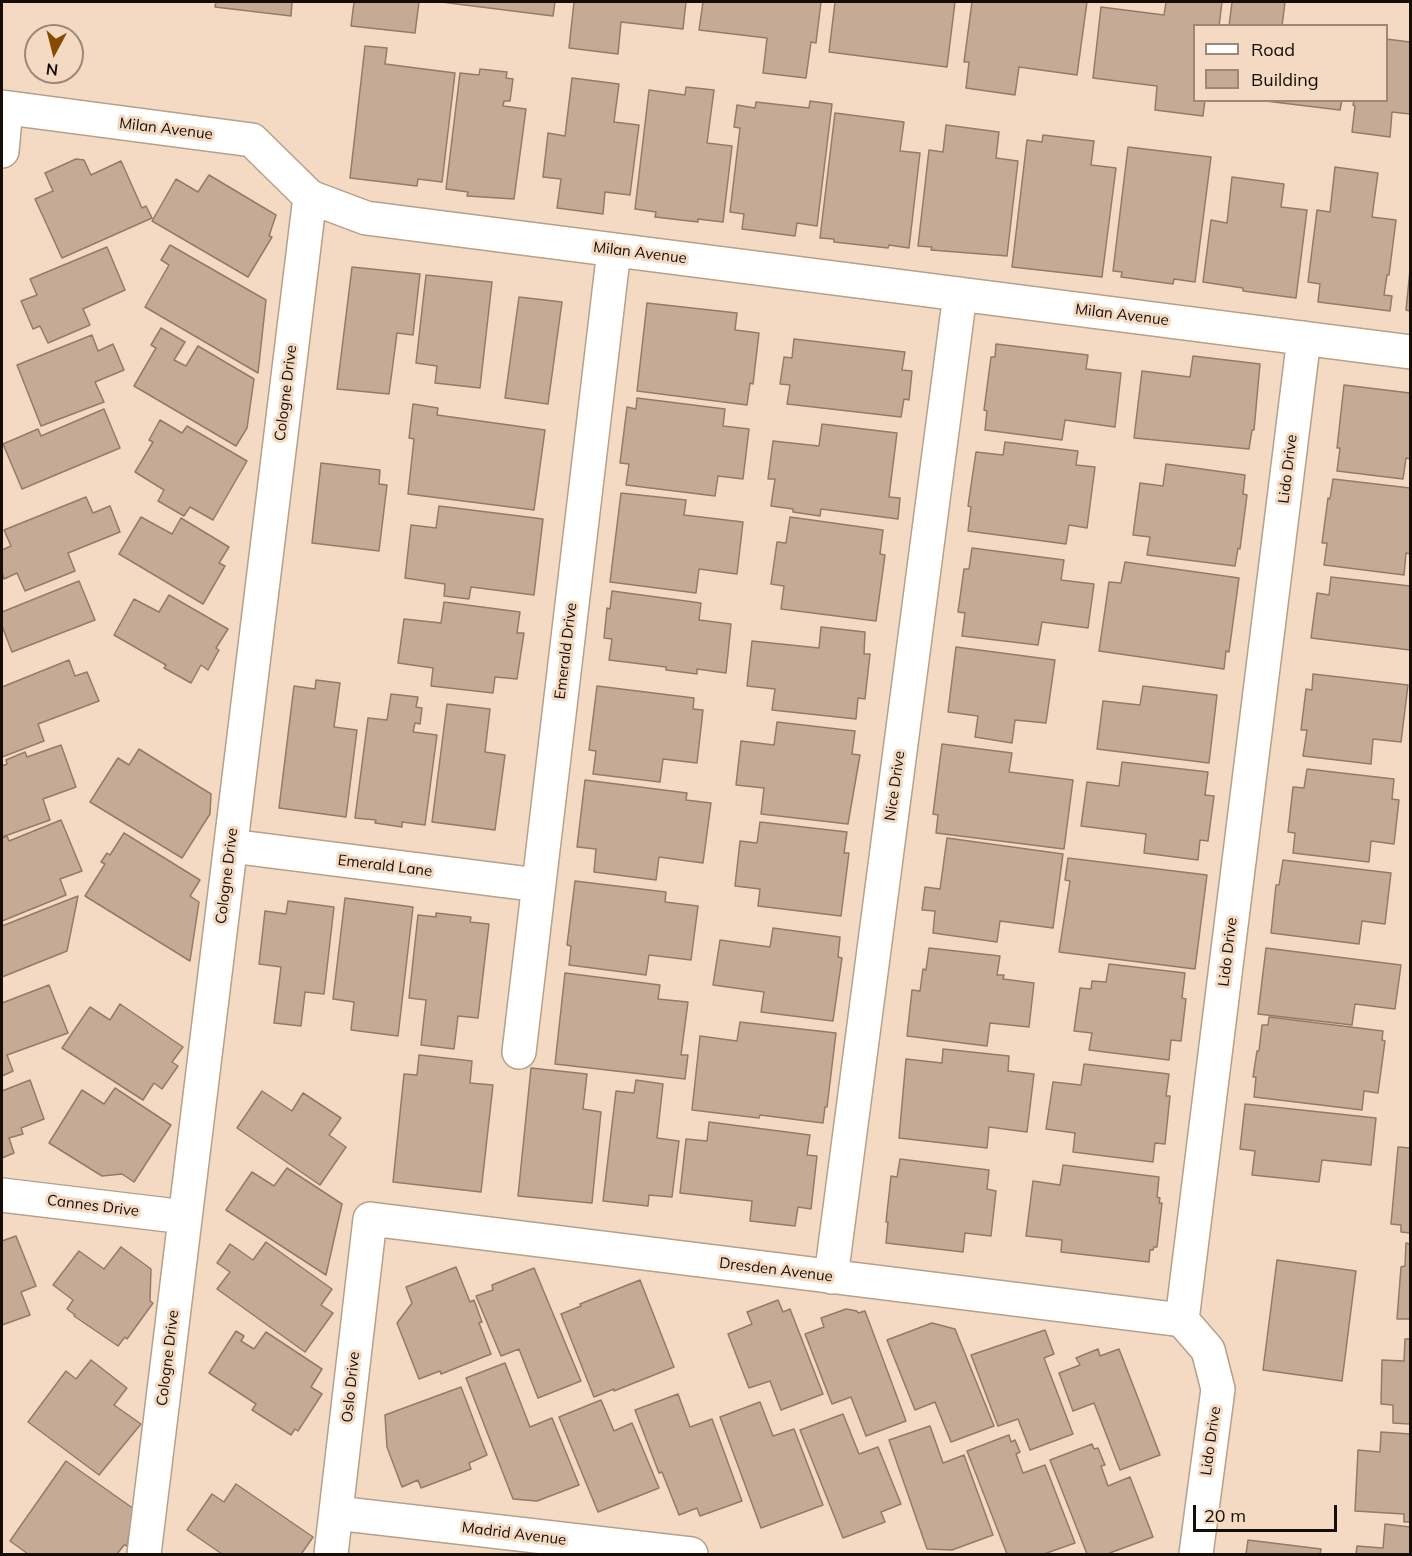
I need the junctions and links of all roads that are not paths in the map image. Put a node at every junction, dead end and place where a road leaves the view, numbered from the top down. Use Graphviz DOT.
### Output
graph roads {
  1 [pos="4,108"];
  2 [pos="2,151"];
  3 [pos="310,197"];
  4 [pos="614,250"];
  5 [pos="960,294"];
  6 [pos="1304,338"];
  7 [pos="1410,352"];
  8 [pos="231,846"];
  9 [pos="538,885"];
  10 [pos="519,1052"];
  11 [pos="2,1195"];
  12 [pos="185,1217"];
  13 [pos="370,1219"];
  14 [pos="831,1277"];
  15 [pos="1182,1320"];
  16 [pos="336,1513"];
  17 [pos="144,1554"];
  18 [pos="331,1554"];
  19 [pos="691,1554"];
  20 [pos="1196,1554"];
  1 -- 2 [label="street"];
  1 -- 3 [label="street, Milan Avenue"];
  3 -- 4 [label="street, Milan Avenue"];
  3 -- 8 [label="street, Cologne Drive"];
  4 -- 5 [label="street, Milan Avenue"];
  4 -- 9 [label="street, Emerald Drive"];
  5 -- 6 [label="street, Milan Avenue"];
  5 -- 14 [label="street, Nice Drive"];
  6 -- 7 [label="street, Milan Avenue"];
  6 -- 15 [label="street, Lido Drive"];
  8 -- 9 [label="street, Emerald Lane"];
  8 -- 12 [label="street, Cologne Drive"];
  9 -- 10 [label="street, Emerald Drive"];
  11 -- 12 [label="street, Cannes Drive"];
  12 -- 17 [label="street, Cologne Drive"];
  13 -- 14 [label="street, Dresden Avenue"];
  13 -- 16 [label="street, Oslo Drive"];
  14 -- 15 [label="street, Dresden Avenue"];
  15 -- 20 [label="street, Lido Drive"];
  16 -- 18 [label="street, Oslo Drive"];
  16 -- 19 [label="street, Madrid Avenue"];
}
